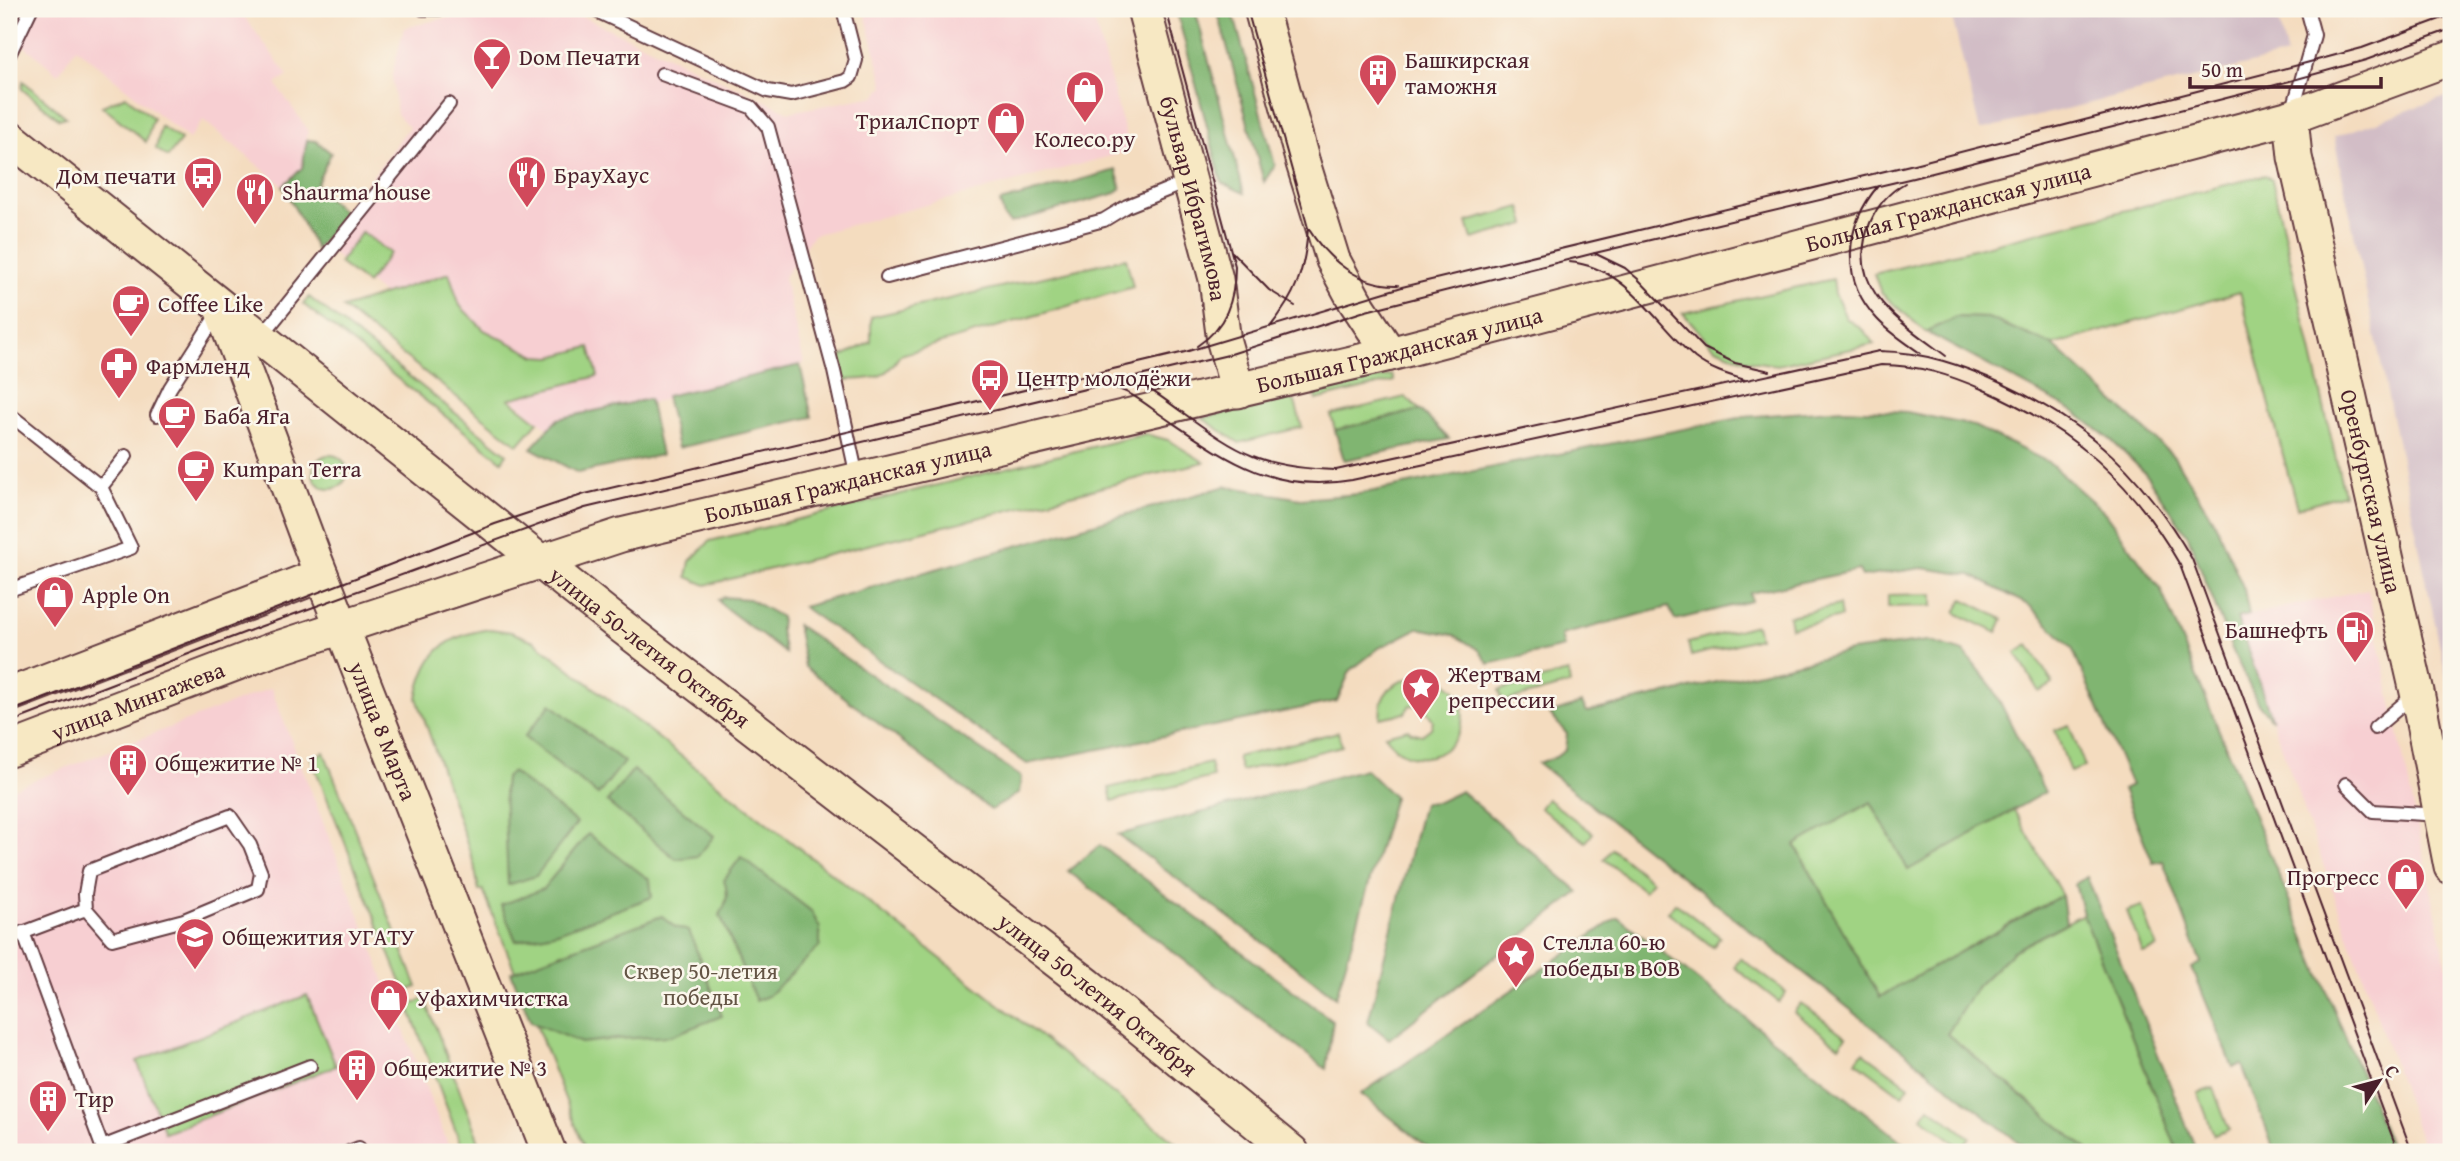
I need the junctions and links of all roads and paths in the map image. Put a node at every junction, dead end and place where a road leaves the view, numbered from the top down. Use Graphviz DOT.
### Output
graph roads {
  1 [pos="32,9"];
  2 [pos="423,9"];
  3 [pos="439,9"];
  4 [pos="592,9"];
  5 [pos="843,9"];
  6 [pos="1144,9"];
  7 [pos="1261,9"];
  8 [pos="2307,9"];
  9 [pos="9,55"];
  10 [pos="2451,58"];
  11 [pos="662,74"];
  12 [pos="449,104"];
  13 [pos="2291,117"];
  14 [pos="9,138"];
  15 [pos="1190,181"];
  16 [pos="887,277"];
  17 [pos="221,308"];
  18 [pos="260,338"];
  19 [pos="1390,354"];
  20 [pos="1238,391"];
  21 [pos="9,414"];
  22 [pos="157,415"];
  23 [pos="126,456"];
  24 [pos="858,480"];
  25 [pos="101,487"];
  26 [pos="542,562"];
  27 [pos="321,575"];
  28 [pos="9,590"];
  29 [pos="342,627"];
  30 [pos="2417,692"];
  31 [pos="9,695"];
  32 [pos="2375,728"];
  33 [pos="9,750"];
  34 [pos="2346,784"];
  35 [pos="2441,815"];
  36 [pos="2451,867"];
  37 [pos="86,909"];
  38 [pos="23,932"];
  39 [pos="9,938"];
  40 [pos="310,1066"];
  41 [pos="103,1150"];
  42 [pos="549,1152"];
  43 [pos="1293,1152"];
  1 -- 9 [label="lane"];
  2 -- 3 [label="lane"];
  4 -- 5 [label="lane"];
  6 -- 15 [label="main road, бульвар Ибрагимова"];
  7 -- 19 [label="main road"];
  8 -- 13 [label="lane"];
  10 -- 13 [label="main road, Большая Гражданская улица"];
  11 -- 24 [label="lane"];
  12 -- 18 [label="lane"];
  13 -- 19 [label="main road, Большая Гражданская улица"];
  13 -- 30 [label="main road, Оренбургская улица"];
  14 -- 17 [label="main road, улица 50-летия Октября"];
  15 -- 16 [label="lane"];
  15 -- 20 [label="main road, бульвар Ибрагимова"];
  17 -- 18 [label="main road, улица 50-летия Октября"];
  17 -- 22 [label="lane"];
  17 -- 27 [label="main road, улица 8 Марта"];
  18 -- 26 [label="main road, улица 50-летия Октября"];
  19 -- 20 [label="main road, Большая Гражданская улица"];
  20 -- 24 [label="main road, Большая Гражданская улица"];
  21 -- 25 [label="lane"];
  23 -- 25 [label="lane"];
  24 -- 26 [label="main road, Большая Гражданская улица"];
  25 -- 28 [label="lane"];
  26 -- 29 [label="main road, Большая Гражданская улица"];
  26 -- 43 [label="main road, улица 50-летия Октября"];
  27 -- 29 [label="main road, улица 8 Марта"];
  27 -- 31 [label="main road"];
  29 -- 33 [label="main road, улица Мингажева"];
  29 -- 42 [label="main road, улица 8 Марта"];
  30 -- 32 [label="lane"];
  30 -- 35 [label="main road, Оренбургская улица"];
  34 -- 35 [label="lane"];
  35 -- 36 [label="main road, Оренбургская улица"];
  37 -- 37 [label="lane"];
  37 -- 38 [label="lane"];
  38 -- 39 [label="lane"];
  38 -- 41 [label="lane"];
  40 -- 41 [label="lane"];
}
